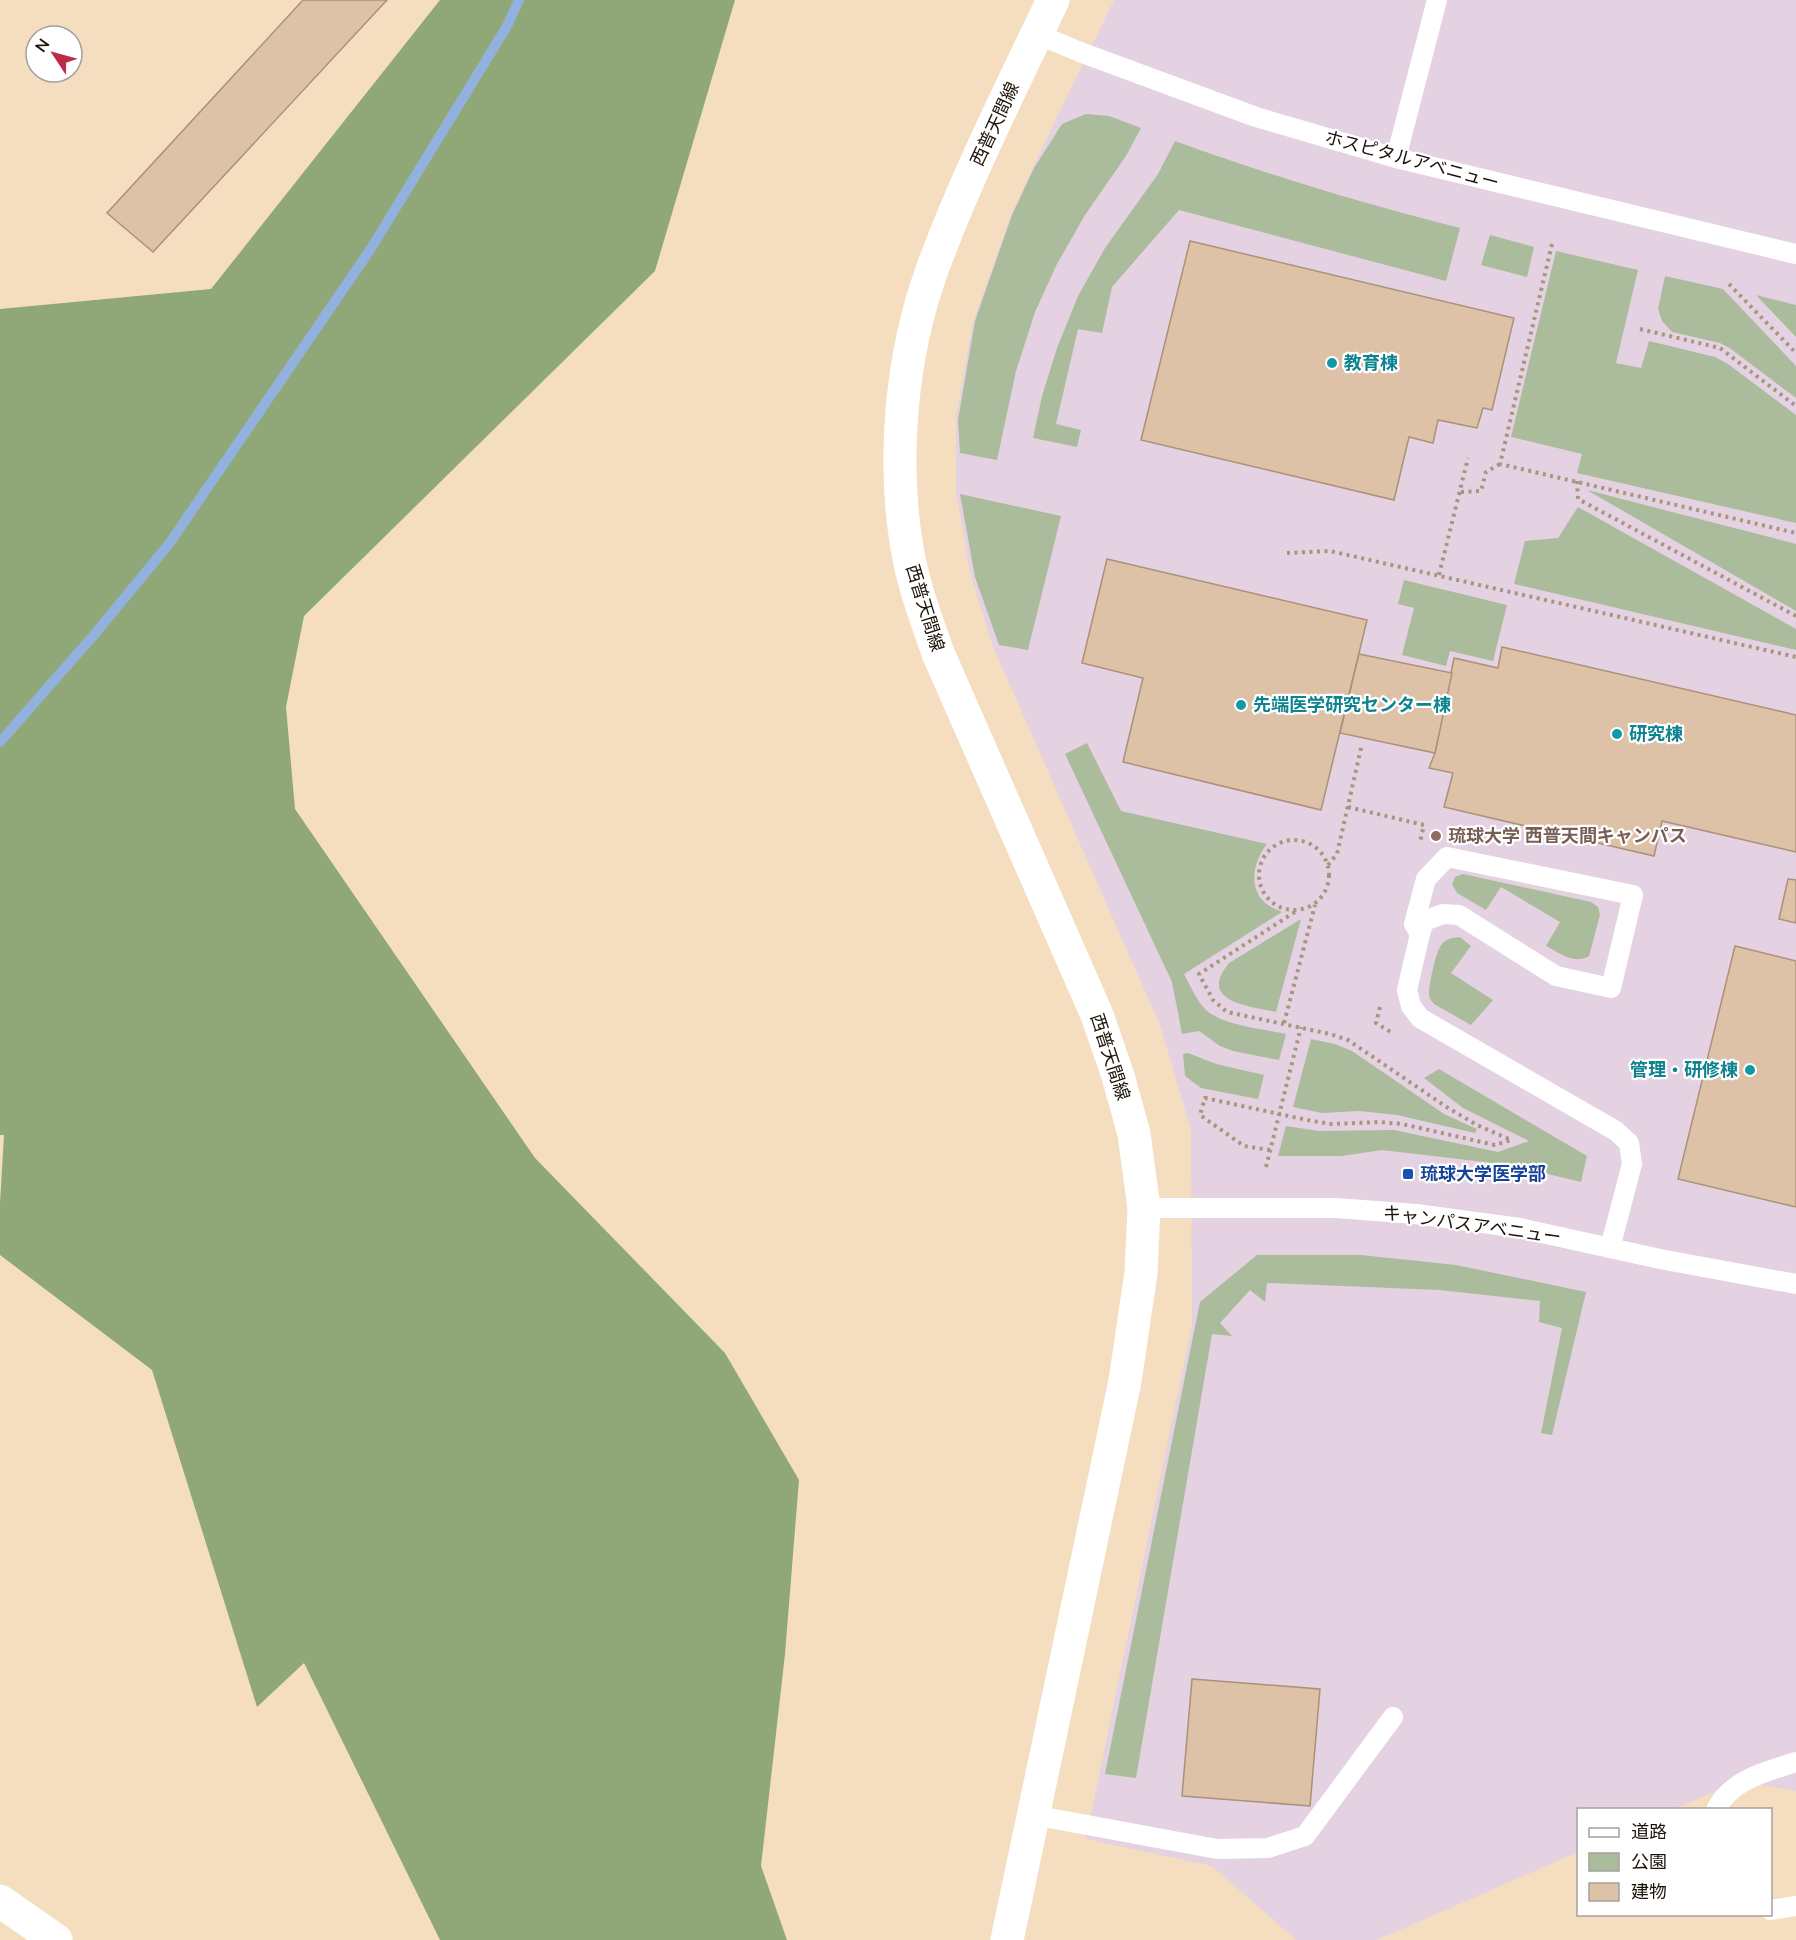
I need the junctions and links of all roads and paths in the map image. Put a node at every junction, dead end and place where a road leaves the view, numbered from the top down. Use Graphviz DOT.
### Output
graph roads {
  1 [pos="1053,0"];
  2 [pos="1437,0"];
  3 [pos="1037,34"];
  4 [pos="1396,158"];
  5 [pos="1552,244"];
  6 [pos="1796,254"];
  7 [pos="1729,284"];
  8 [pos="1640,329"];
  9 [pos="1796,353"];
  10 [pos="1796,406"];
  11 [pos="1468,458"];
  12 [pos="1500,464"];
  13 [pos="1577,481"];
  14 [pos="1461,492"];
  15 [pos="1796,533"];
  16 [pos="1287,553"];
  17 [pos="1439,575"];
  18 [pos="1796,616"];
  19 [pos="1796,657"];
  20 [pos="1362,744"];
  21 [pos="1348,807"];
  22 [pos="1424,825"];
  23 [pos="1328,865"];
  24 [pos="1315,904"];
  25 [pos="1298,910"];
  26 [pos="1420,934"];
  27 [pos="1284,1023"];
  28 [pos="1301,1027"];
  29 [pos="1280,1114"];
  30 [pos="1270,1150"];
  31 [pos="1266,1167"];
  32 [pos="1144,1208"];
  33 [pos="1610,1248"];
  34 [pos="1796,1284"];
  35 [pos="1393,1717"];
  36 [pos="1796,1762"];
  37 [pos="1717,1808"];
  38 [pos="1033,1815"];
  39 [pos="0,1901"];
  40 [pos="1796,1906"];
  41 [pos="1772,1910"];
  42 [pos="56,1940"];
  43 [pos="1007,1940"];
  1 -- 3 [label="street, 西普天間線"];
  2 -- 4 [label="lane"];
  3 -- 4 [label="lane, ホスピタルアベニュー"];
  3 -- 32 [label="street, 西普天間線"];
  4 -- 6 [label="lane, ホスピタルアベニュー"];
  5 -- 12 [label="path"];
  7 -- 9 [label="path"];
  8 -- 10 [label="path"];
  11 -- 14 [label="path"];
  12 -- 13 [label="path"];
  12 -- 14 [label="path"];
  13 -- 15 [label="path"];
  13 -- 18 [label="path"];
  14 -- 17 [label="path"];
  16 -- 17 [label="path"];
  17 -- 19 [label="path"];
  20 -- 21 [label="path"];
  21 -- 22 [label="path"];
  21 -- 23 [label="path"];
  23 -- 24 [label="path"];
  23 -- 25 [label="path"];
  24 -- 25 [label="path"];
  24 -- 27 [label="path"];
  25 -- 27 [label="path"];
  26 -- 26 [label="lane"];
  26 -- 33 [label="lane"];
  27 -- 28 [label="path"];
  28 -- 29 [label="path"];
  28 -- 29 [label="path"];
  29 -- 30 [label="path"];
  29 -- 30 [label="path"];
  30 -- 31 [label="path"];
  32 -- 33 [label="lane, キャンパスアベニュー"];
  32 -- 38 [label="street, 西普天間線"];
  33 -- 34 [label="lane, キャンパスアベニュー"];
  35 -- 38 [label="lane"];
  36 -- 37 [label="lane"];
  38 -- 43 [label="street, 西普天間線"];
  39 -- 42 [label="street"];
  40 -- 41 [label="lane"];
}
